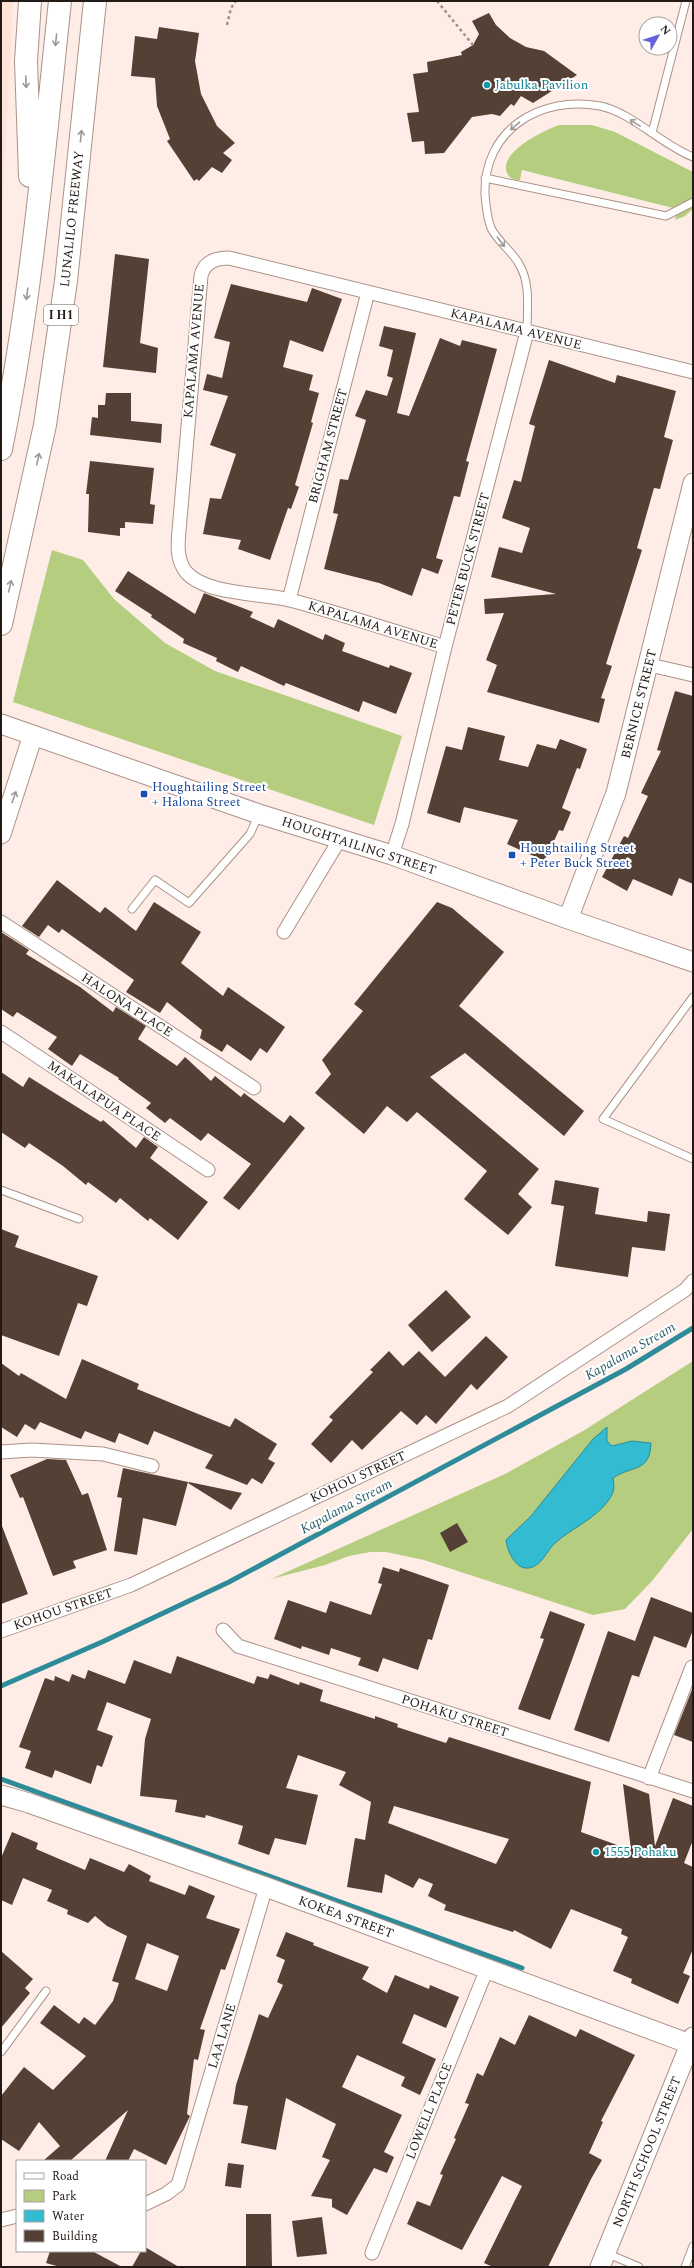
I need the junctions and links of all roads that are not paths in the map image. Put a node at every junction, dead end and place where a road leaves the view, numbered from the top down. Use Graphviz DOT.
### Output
graph roads {
  1 [pos="30,1"];
  2 [pos="60,1"];
  3 [pos="95,1"];
  4 [pos="686,1"];
  5 [pos="652,133"];
  6 [pos="693,157"];
  7 [pos="485,178"];
  8 [pos="693,202"];
  9 [pos="33,255"];
  10 [pos="368,292"];
  11 [pos="527,332"];
  12 [pos="693,372"];
  13 [pos="1,449"];
  14 [pos="693,483"];
  15 [pos="289,600"];
  16 [pos="1,624"];
  17 [pos="445,647"];
  18 [pos="650,665"];
  19 [pos="693,675"];
  20 [pos="1,724"];
  21 [pos="33,735"];
  22 [pos="259,814"];
  23 [pos="1,834"];
  24 [pos="340,839"];
  25 [pos="392,855"];
  26 [pos="132,909"];
  27 [pos="568,920"];
  28 [pos="1,922"];
  29 [pos="284,932"];
  30 [pos="693,962"];
  31 [pos="693,997"];
  32 [pos="1,1032"];
  33 [pos="254,1088"];
  34 [pos="693,1159"];
  35 [pos="208,1170"];
  36 [pos="1,1190"];
  37 [pos="78,1219"];
  38 [pos="693,1281"];
  39 [pos="1,1452"];
  40 [pos="152,1466"];
  41 [pos="223,1630"];
  42 [pos="1,1631"];
  43 [pos="692,1667"];
  44 [pos="649,1778"];
  45 [pos="693,1791"];
  46 [pos="1,1795"];
  47 [pos="266,1887"];
  48 [pos="487,1969"];
  49 [pos="46,1991"];
  50 [pos="691,2041"];
  51 [pos="1,2052"];
  52 [pos="146,2204"];
  53 [pos="16,2216"];
  54 [pos="1,2220"];
  55 [pos="693,2246"];
  56 [pos="372,2253"];
  57 [pos="603,2260"];
  58 [pos="639,2267"];
  59 [pos="685,2267"];
  1 -- 9 [label="highway, one-way"];
  2 -- 9 [label="highway, I H1, one-way"];
  16 -- 3 [label="highway, LUNALILO FREEWAY / I H1, one-way"];
  4 -- 5 [label="lane"];
  5 -- 6 [label="lane"];
  5 -- 7 [label="lane, one-way"];
  7 -- 8 [label="lane"];
  7 -- 11 [label="lane, one-way"];
  9 -- 13 [label="highway, I H1, one-way"];
  10 -- 11 [label="street, KAPALAMA AVENUE"];
  10 -- 15 [label="street, BRIGHAM STREET"];
  10 -- 15 [label="street, KAPALAMA AVENUE"];
  11 -- 12 [label="street, KAPALAMA AVENUE"];
  11 -- 17 [label="street, PETER BUCK STREET"];
  14 -- 18 [label="street, BERNICE STREET"];
  15 -- 17 [label="street, KAPALAMA AVENUE"];
  17 -- 25 [label="street, PETER BUCK STREET"];
  18 -- 19 [label="street"];
  18 -- 27 [label="street, BERNICE STREET"];
  20 -- 21 [label="street, HOUGHTAILING STREET"];
  21 -- 22 [label="street, HOUGHTAILING STREET"];
  23 -- 21 [label="street, one-way"];
  22 -- 24 [label="street, HOUGHTAILING STREET"];
  22 -- 26 [label="lane"];
  24 -- 25 [label="street, HOUGHTAILING STREET"];
  24 -- 29 [label="street"];
  25 -- 27 [label="street, HOUGHTAILING STREET"];
  27 -- 30 [label="street, HOUGHTAILING STREET"];
  28 -- 33 [label="street, HALONA PLACE"];
  31 -- 34 [label="lane"];
  32 -- 35 [label="street, MAKALAPUA PLACE"];
  36 -- 37 [label="lane"];
  38 -- 42 [label="street, KOHOU STREET"];
  39 -- 40 [label="street"];
  41 -- 44 [label="street, POHAKU STREET"];
  43 -- 44 [label="street"];
  44 -- 45 [label="street, POHAKU STREET"];
  46 -- 47 [label="street, KOKEA STREET"];
  47 -- 48 [label="street, KOKEA STREET"];
  47 -- 52 [label="street, LAA LANE"];
  48 -- 50 [label="street, KOKEA STREET"];
  48 -- 56 [label="street, LOWELL PLACE"];
  49 -- 51 [label="lane"];
  50 -- 57 [label="street, NORTH SCHOOL STREET"];
  53 -- 54 [label="street"];
  55 -- 59 [label="lane"];
  57 -- 58 [label="lane"];
}
